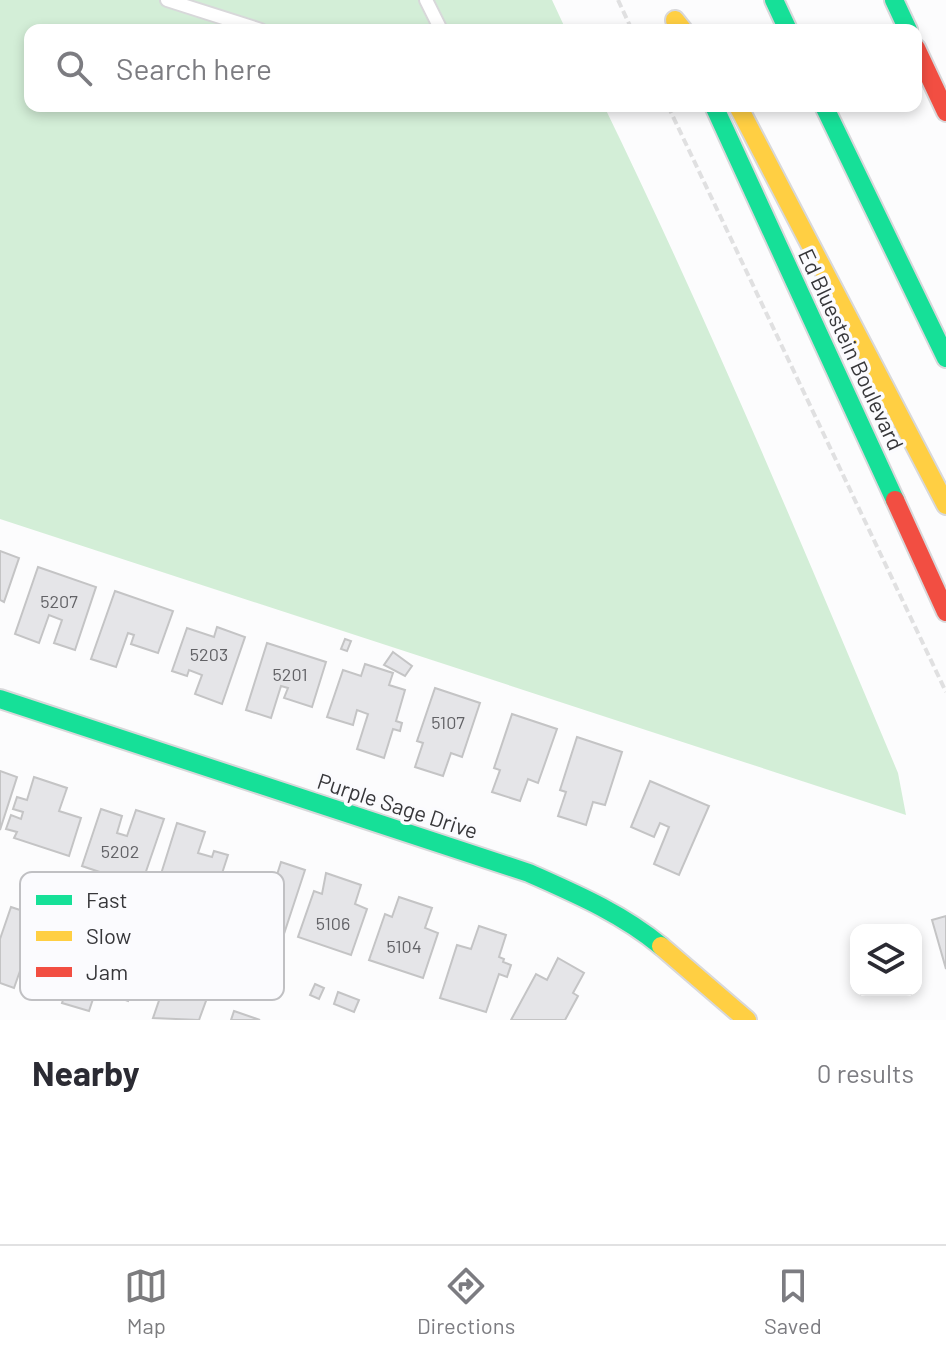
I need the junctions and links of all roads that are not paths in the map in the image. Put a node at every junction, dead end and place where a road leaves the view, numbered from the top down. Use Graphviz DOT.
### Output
graph roads {
  1 [pos="167,0"];
  2 [pos="426,0"];
  3 [pos="665,0"];
  4 [pos="774,0"];
  5 [pos="894,0"];
  6 [pos="242,24"];
  7 [pos="438,24"];
  8 [pos="677,24"];
  9 [pos="785,24"];
  10 [pos="905,24"];
  11 [pos="922,61"];
  12 [pos="717,112"];
  13 [pos="741,112"];
  14 [pos="827,112"];
  15 [pos="946,112"];
  16 [pos="946,358"];
  17 [pos="946,505"];
  18 [pos="946,612"];
  19 [pos="0,699"];
  20 [pos="747,1020"];
  1 -- 6 [label="lane"];
  2 -- 7 [label="lane"];
  3 -- 8 [label="main road"];
  4 -- 9 [label="main road"];
  5 -- 10 [label="main road"];
  11 -- 15 [label="main road"];
  12 -- 18 [label="main road, Ed Bluestein Boulevard"];
  13 -- 17 [label="main road"];
  14 -- 16 [label="main road"];
  19 -- 20 [label="main road, Purple Sage Drive"];
}
